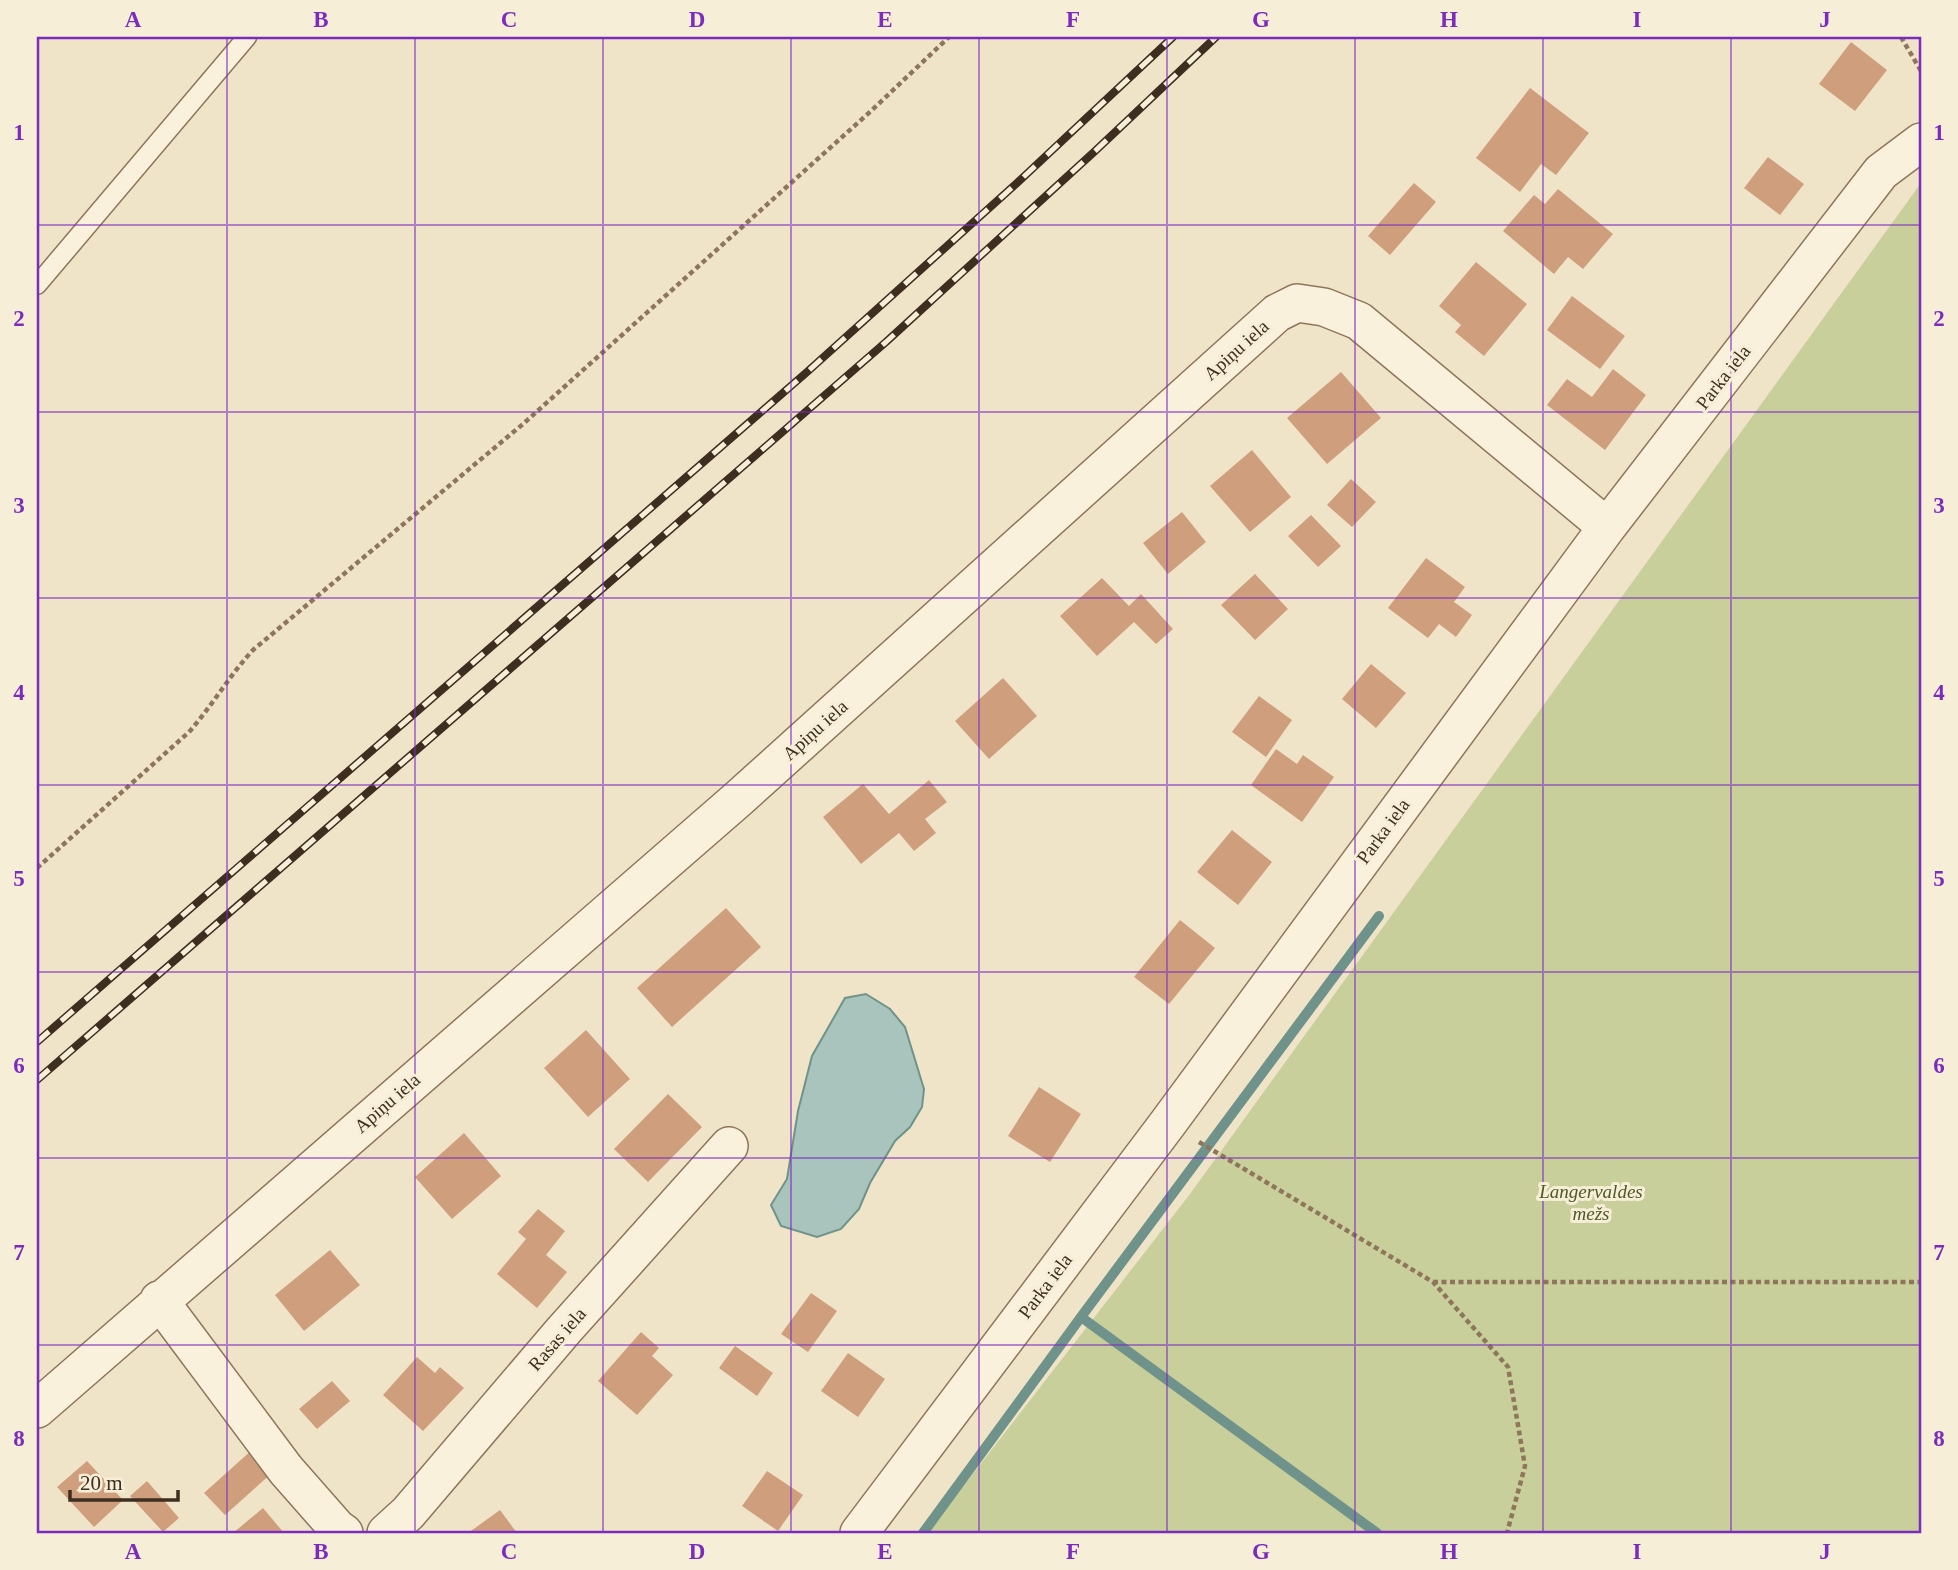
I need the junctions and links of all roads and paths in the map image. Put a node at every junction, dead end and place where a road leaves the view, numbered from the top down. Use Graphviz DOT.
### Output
graph roads {
  1 [pos="247,37"];
  2 [pos="949,37"];
  3 [pos="1901,37"];
  4 [pos="1921,71"];
  5 [pos="1921,142"];
  6 [pos="37,285"];
  7 [pos="1607,527"];
  8 [pos="37,868"];
  9 [pos="1194,1139"];
  10 [pos="729,1146"];
  11 [pos="1433,1282"];
  12 [pos="1921,1282"];
  13 [pos="159,1300"];
  14 [pos="37,1409"];
  15 [pos="344,1533"];
  16 [pos="386,1533"];
  17 [pos="859,1533"];
  18 [pos="1507,1533"];
  1 -- 6 [label="lane"];
  2 -- 8 [label="path"];
  3 -- 4 [label="path"];
  5 -- 7 [label="street, Parka iela"];
  7 -- 13 [label="street, Apiņu iela"];
  7 -- 17 [label="street, Parka iela"];
  9 -- 11 [label="path"];
  10 -- 16 [label="street, Rasas iela"];
  11 -- 12 [label="path"];
  11 -- 18 [label="path"];
  13 -- 14 [label="street, Apiņu iela"];
  13 -- 15 [label="street"];
}
